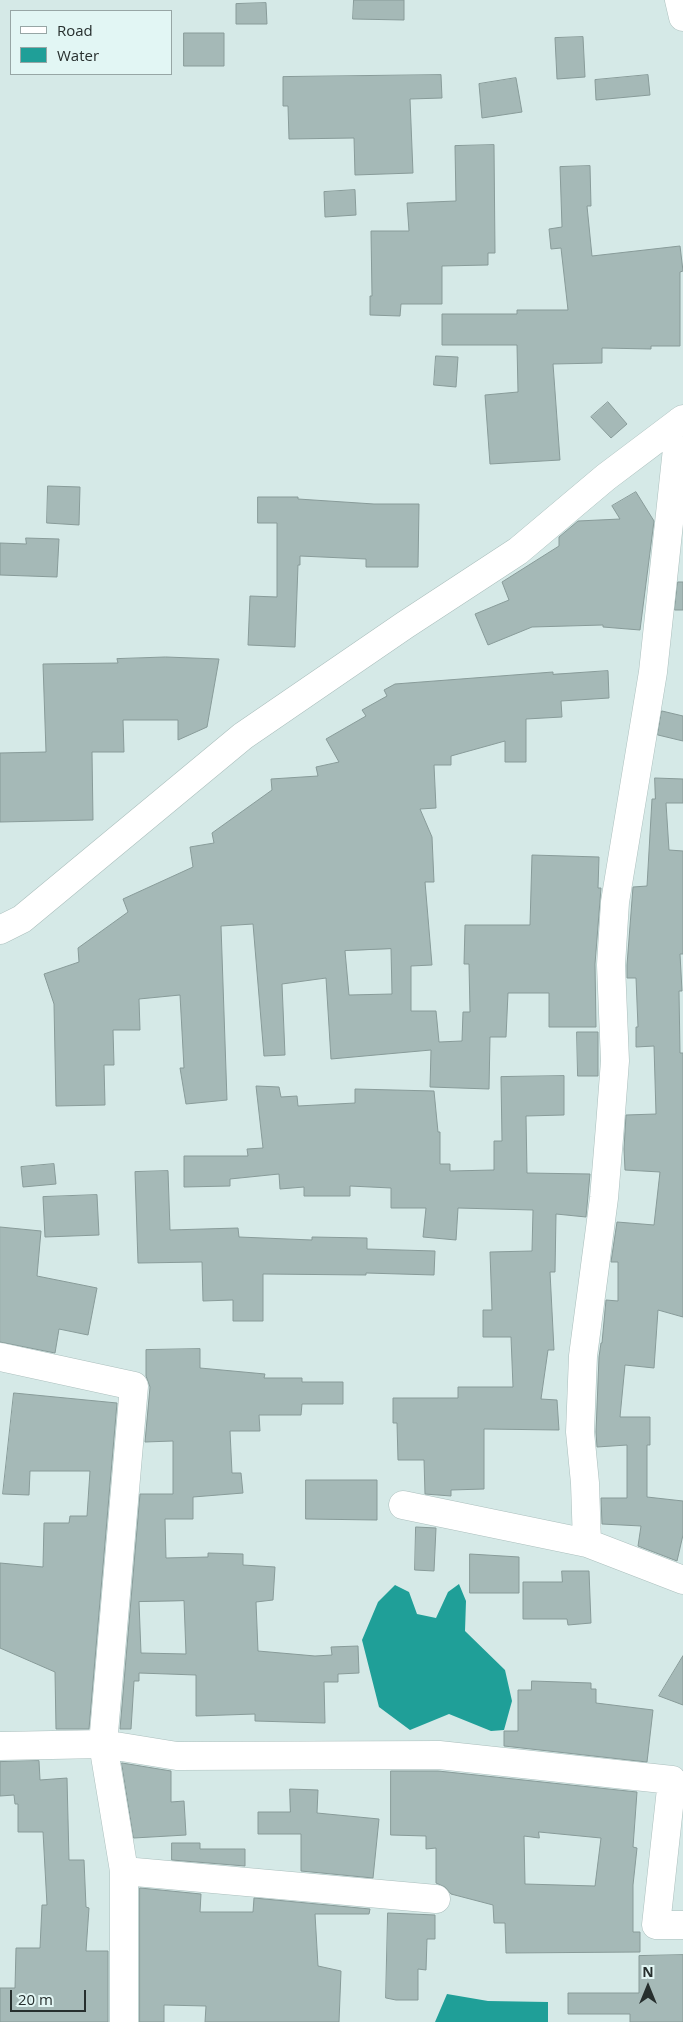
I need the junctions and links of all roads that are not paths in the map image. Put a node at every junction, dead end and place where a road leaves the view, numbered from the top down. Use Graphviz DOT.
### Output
graph roads {
  1 [pos="679,0"];
  2 [pos="683,17"];
  3 [pos="681,420"];
  4 [pos="0,930"];
  5 [pos="0,1356"];
  6 [pos="403,1505"];
  7 [pos="587,1542"];
  8 [pos="683,1580"];
  9 [pos="103,1744"];
  10 [pos="0,1746"];
  11 [pos="124,1871"];
  12 [pos="436,1899"];
  13 [pos="683,1925"];
  14 [pos="124,2022"];
  1 -- 2 [label="street"];
  3 -- 4 [label="street"];
  3 -- 7 [label="street"];
  5 -- 9 [label="street"];
  6 -- 7 [label="street"];
  7 -- 8 [label="street"];
  9 -- 10 [label="street"];
  9 -- 11 [label="street"];
  9 -- 13 [label="street"];
  11 -- 12 [label="street"];
  11 -- 14 [label="street"];
}
